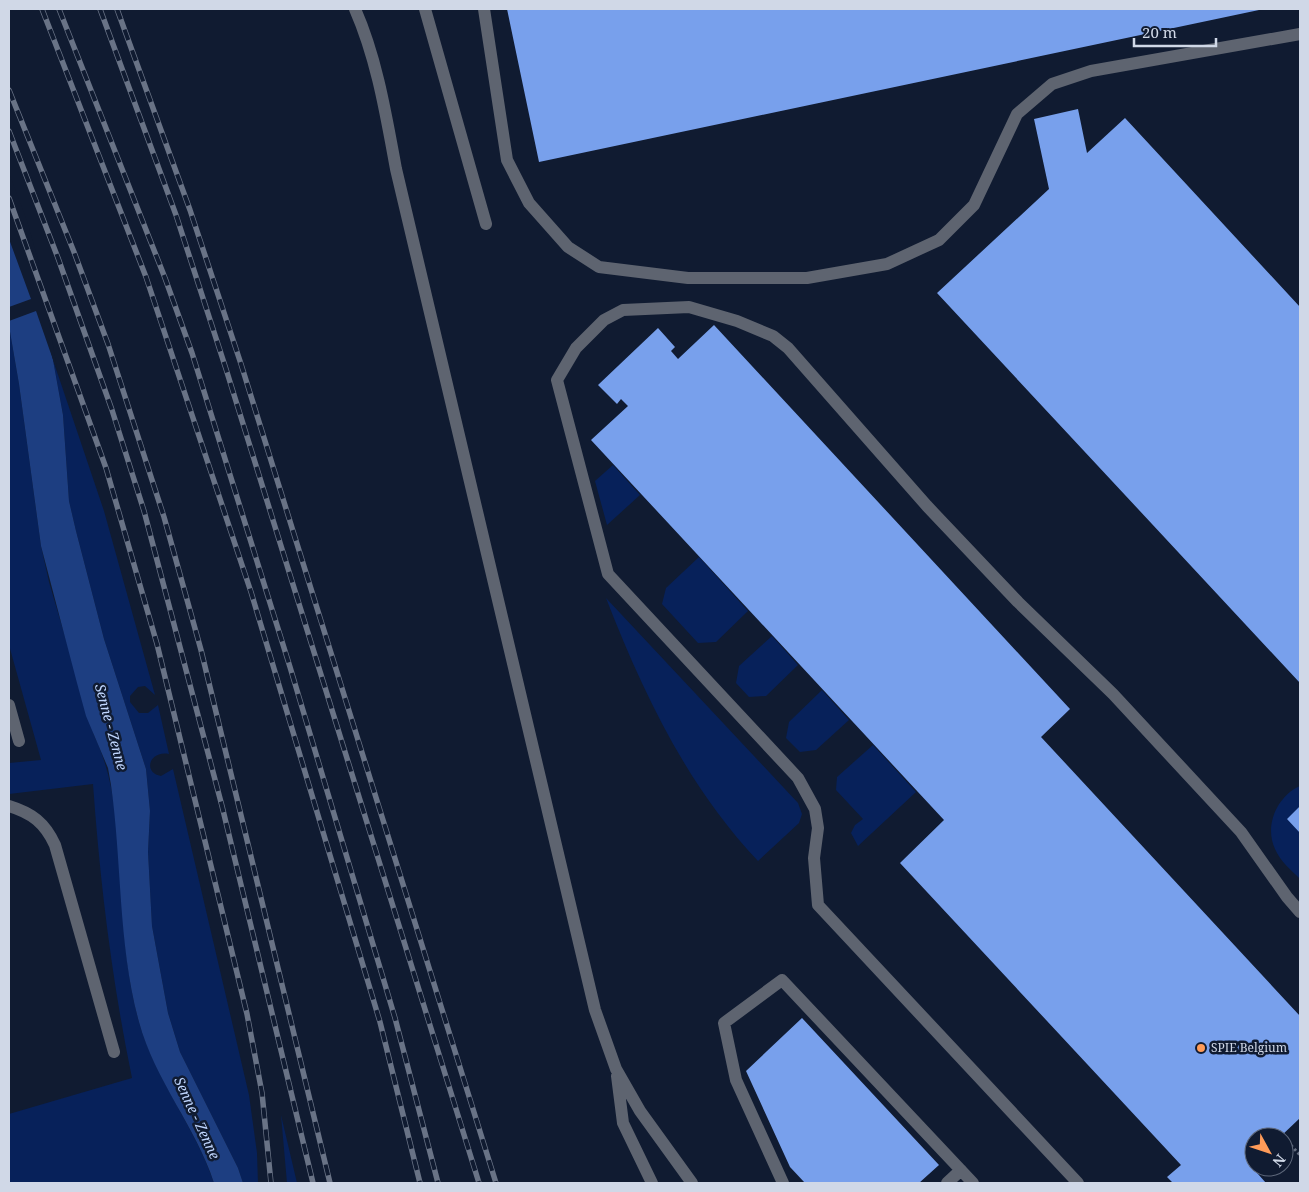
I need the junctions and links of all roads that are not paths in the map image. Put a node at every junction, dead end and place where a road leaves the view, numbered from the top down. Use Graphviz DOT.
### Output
graph roads {
  1 [pos="355,9"];
  2 [pos="425,9"];
  3 [pos="484,9"];
  4 [pos="1300,34"];
  5 [pos="486,224"];
  6 [pos="9,705"];
  7 [pos="19,741"];
  8 [pos="9,806"];
  9 [pos="1300,912"];
  10 [pos="114,1052"];
  11 [pos="616,1069"];
  12 [pos="960,1170"];
  13 [pos="652,1183"];
  14 [pos="692,1183"];
  15 [pos="783,1183"];
  16 [pos="947,1183"];
  17 [pos="973,1183"];
  18 [pos="1078,1183"];
  1 -- 11 [label="lane"];
  2 -- 5 [label="lane"];
  3 -- 4 [label="lane"];
  6 -- 7 [label="lane"];
  8 -- 10 [label="lane"];
  9 -- 18 [label="lane"];
  11 -- 13 [label="lane"];
  11 -- 14 [label="lane"];
  12 -- 15 [label="lane"];
  12 -- 16 [label="lane"];
  12 -- 17 [label="lane"];
}
